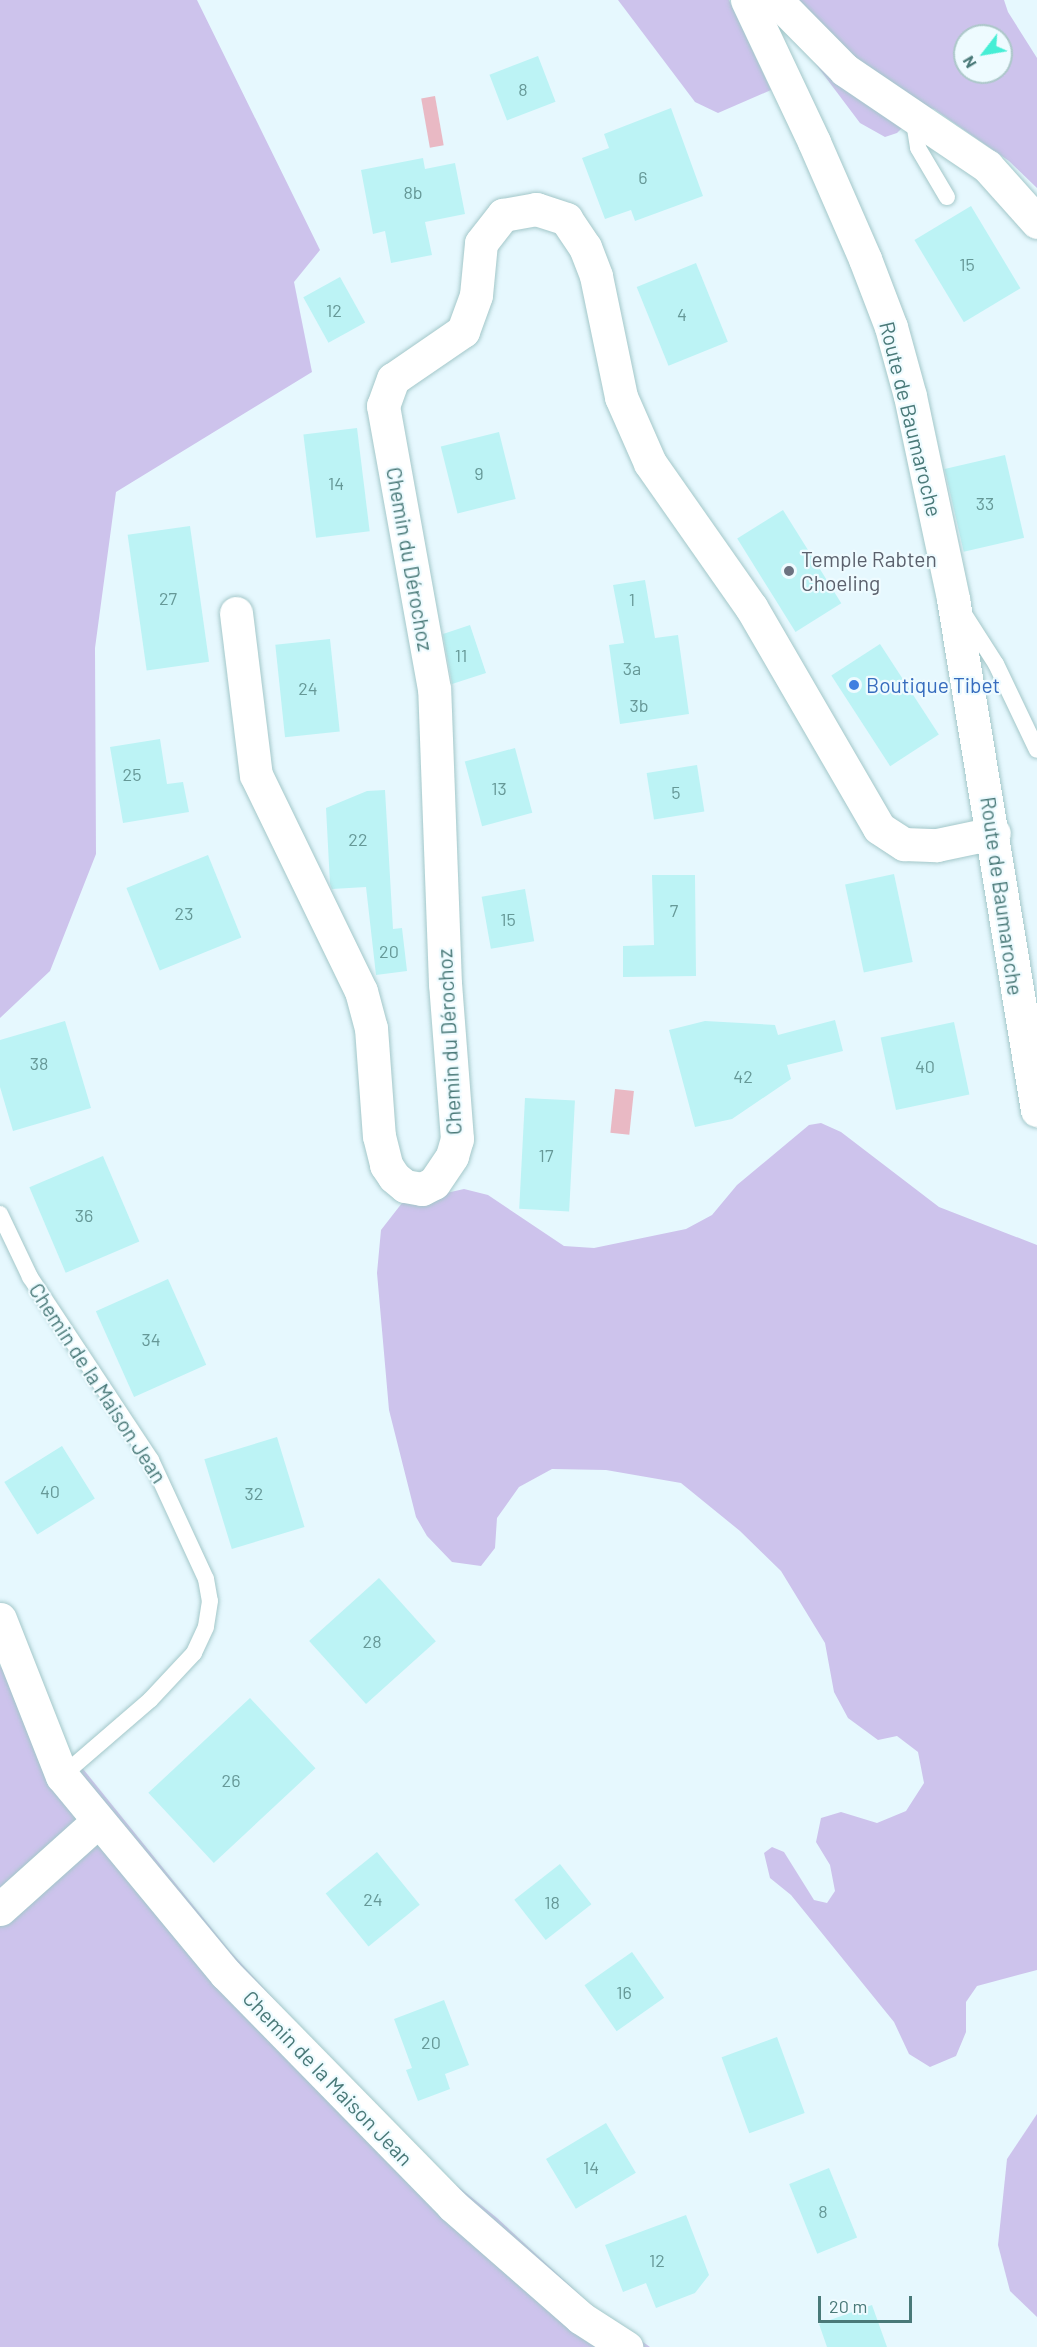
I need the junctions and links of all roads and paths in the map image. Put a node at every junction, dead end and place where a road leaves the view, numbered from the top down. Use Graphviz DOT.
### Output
graph roads {
  1 [pos="747,0"];
  2 [pos="776,0"];
  3 [pos="913,116"];
  4 [pos="947,197"];
  5 [pos="1036,223"];
  6 [pos="953,599"];
  7 [pos="236,613"];
  8 [pos="1037,750"];
  9 [pos="993,833"];
  10 [pos="1037,1110"];
  11 [pos="0,1214"];
  12 [pos="0,1619"];
  13 [pos="62,1776"];
  14 [pos="98,1821"];
  15 [pos="0,1909"];
  16 [pos="626,2347"];
  1 -- 6 [label="street, Route de Baumaroche"];
  2 -- 3 [label="street"];
  3 -- 4 [label="lane"];
  3 -- 5 [label="street"];
  6 -- 8 [label="lane"];
  6 -- 9 [label="street, Route de Baumaroche"];
  7 -- 9 [label="street, Chemin du Dérochoz"];
  9 -- 10 [label="street, Route de Baumaroche"];
  11 -- 13 [label="lane, Chemin de la Maison Jean"];
  12 -- 13 [label="street, Chemin de la Maison Jean"];
  13 -- 14 [label="street, Chemin de la Maison Jean"];
  14 -- 15 [label="street"];
  14 -- 16 [label="street, Chemin de la Maison Jean"];
}
